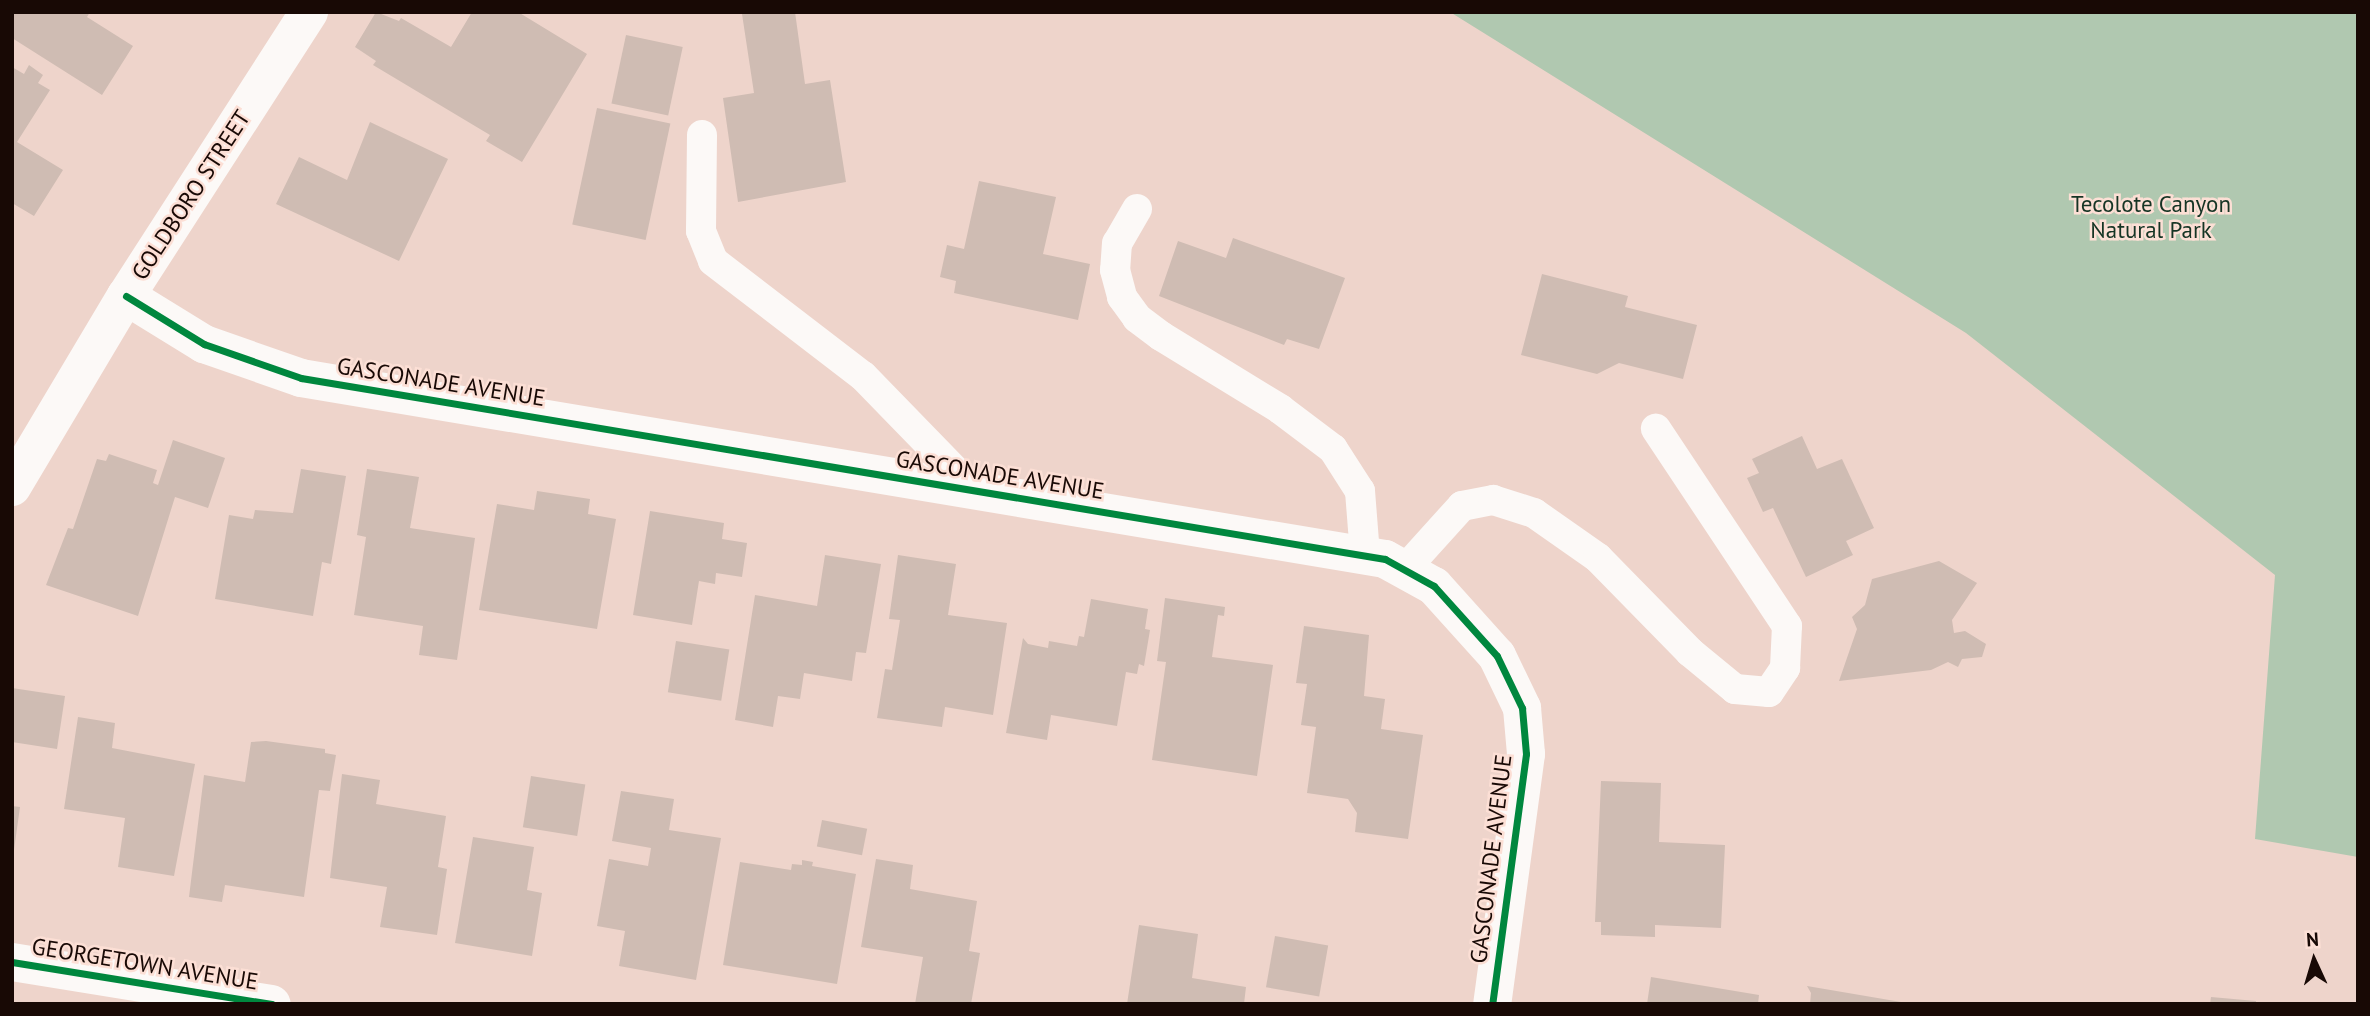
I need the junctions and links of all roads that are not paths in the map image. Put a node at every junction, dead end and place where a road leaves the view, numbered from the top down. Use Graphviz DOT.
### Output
graph roads {
  1 [pos="309,12"];
  2 [pos="702,135"];
  3 [pos="1137,209"];
  4 [pos="126,296"];
  5 [pos="1656,429"];
  6 [pos="16,475"];
  7 [pos="974,490"];
  8 [pos="1365,555"];
  9 [pos="1405,569"];
  10 [pos="12,962"];
  11 [pos="272,1004"];
  12 [pos="1492,1004"];
  1 -- 4 [label="street, GOLDBORO STREET"];
  2 -- 7 [label="lane"];
  3 -- 8 [label="lane"];
  4 -- 6 [label="street, GOLDBORO STREET"];
  4 -- 7 [label="street, GASCONADE AVENUE"];
  5 -- 9 [label="lane"];
  7 -- 8 [label="street, GASCONADE AVENUE"];
  8 -- 9 [label="street, GASCONADE AVENUE"];
  9 -- 12 [label="street, GASCONADE AVENUE"];
  10 -- 11 [label="street, GEORGETOWN AVENUE"];
}
